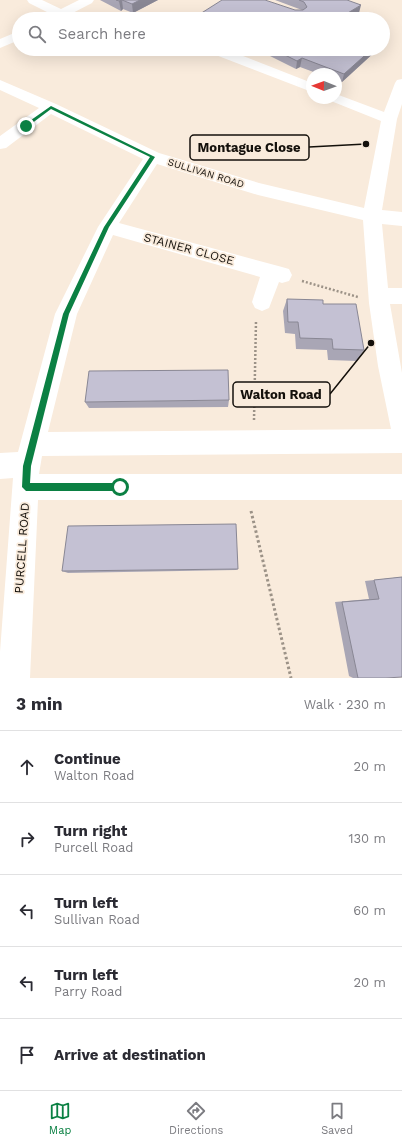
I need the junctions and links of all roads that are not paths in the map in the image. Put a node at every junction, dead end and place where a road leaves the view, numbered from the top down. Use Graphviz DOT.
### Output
graph roads {
  1 [pos="33,0"];
  2 [pos="88,0"];
  3 [pos="50,12"];
  4 [pos="64,12"];
  5 [pos="12,38"];
  6 [pos="0,44"];
  7 [pos="231,56"];
  8 [pos="402,83"];
  9 [pos="0,84"];
  10 [pos="306,86"];
  11 [pos="342,100"];
  12 [pos="51,107"];
  13 [pos="389,119"];
  14 [pos="0,144"];
  15 [pos="153,157"];
  16 [pos="372,216"];
  17 [pos="402,219"];
  18 [pos="106,227"];
  19 [pos="402,296"];
  20 [pos="378,300"];
  21 [pos="262,302"];
  22 [pos="402,425"];
  23 [pos="402,441"];
  24 [pos="0,466"];
  25 [pos="28,466"];
  26 [pos="402,487"];
  27 [pos="14,678"];
  1 -- 3 [label="street"];
  2 -- 4 [label="street"];
  5 -- 6 [label="street"];
  7 -- 10 [label="street"];
  8 -- 13 [label="street"];
  9 -- 12 [label="street, SULLIVAN ROAD"];
  11 -- 13 [label="street"];
  12 -- 14 [label="street"];
  12 -- 15 [label="street, SULLIVAN ROAD"];
  13 -- 16 [label="street"];
  15 -- 16 [label="street, SULLIVAN ROAD"];
  15 -- 18 [label="street, PURCELL ROAD"];
  16 -- 17 [label="street, SULLIVAN ROAD"];
  16 -- 20 [label="street"];
  18 -- 21 [label="street, STAINER CLOSE"];
  18 -- 25 [label="street, PURCELL ROAD"];
  19 -- 20 [label="street"];
  20 -- 22 [label="street"];
  23 -- 25 [label="street"];
  24 -- 25 [label="street"];
  25 -- 26 [label="street"];
  25 -- 27 [label="street, PURCELL ROAD"];
}
